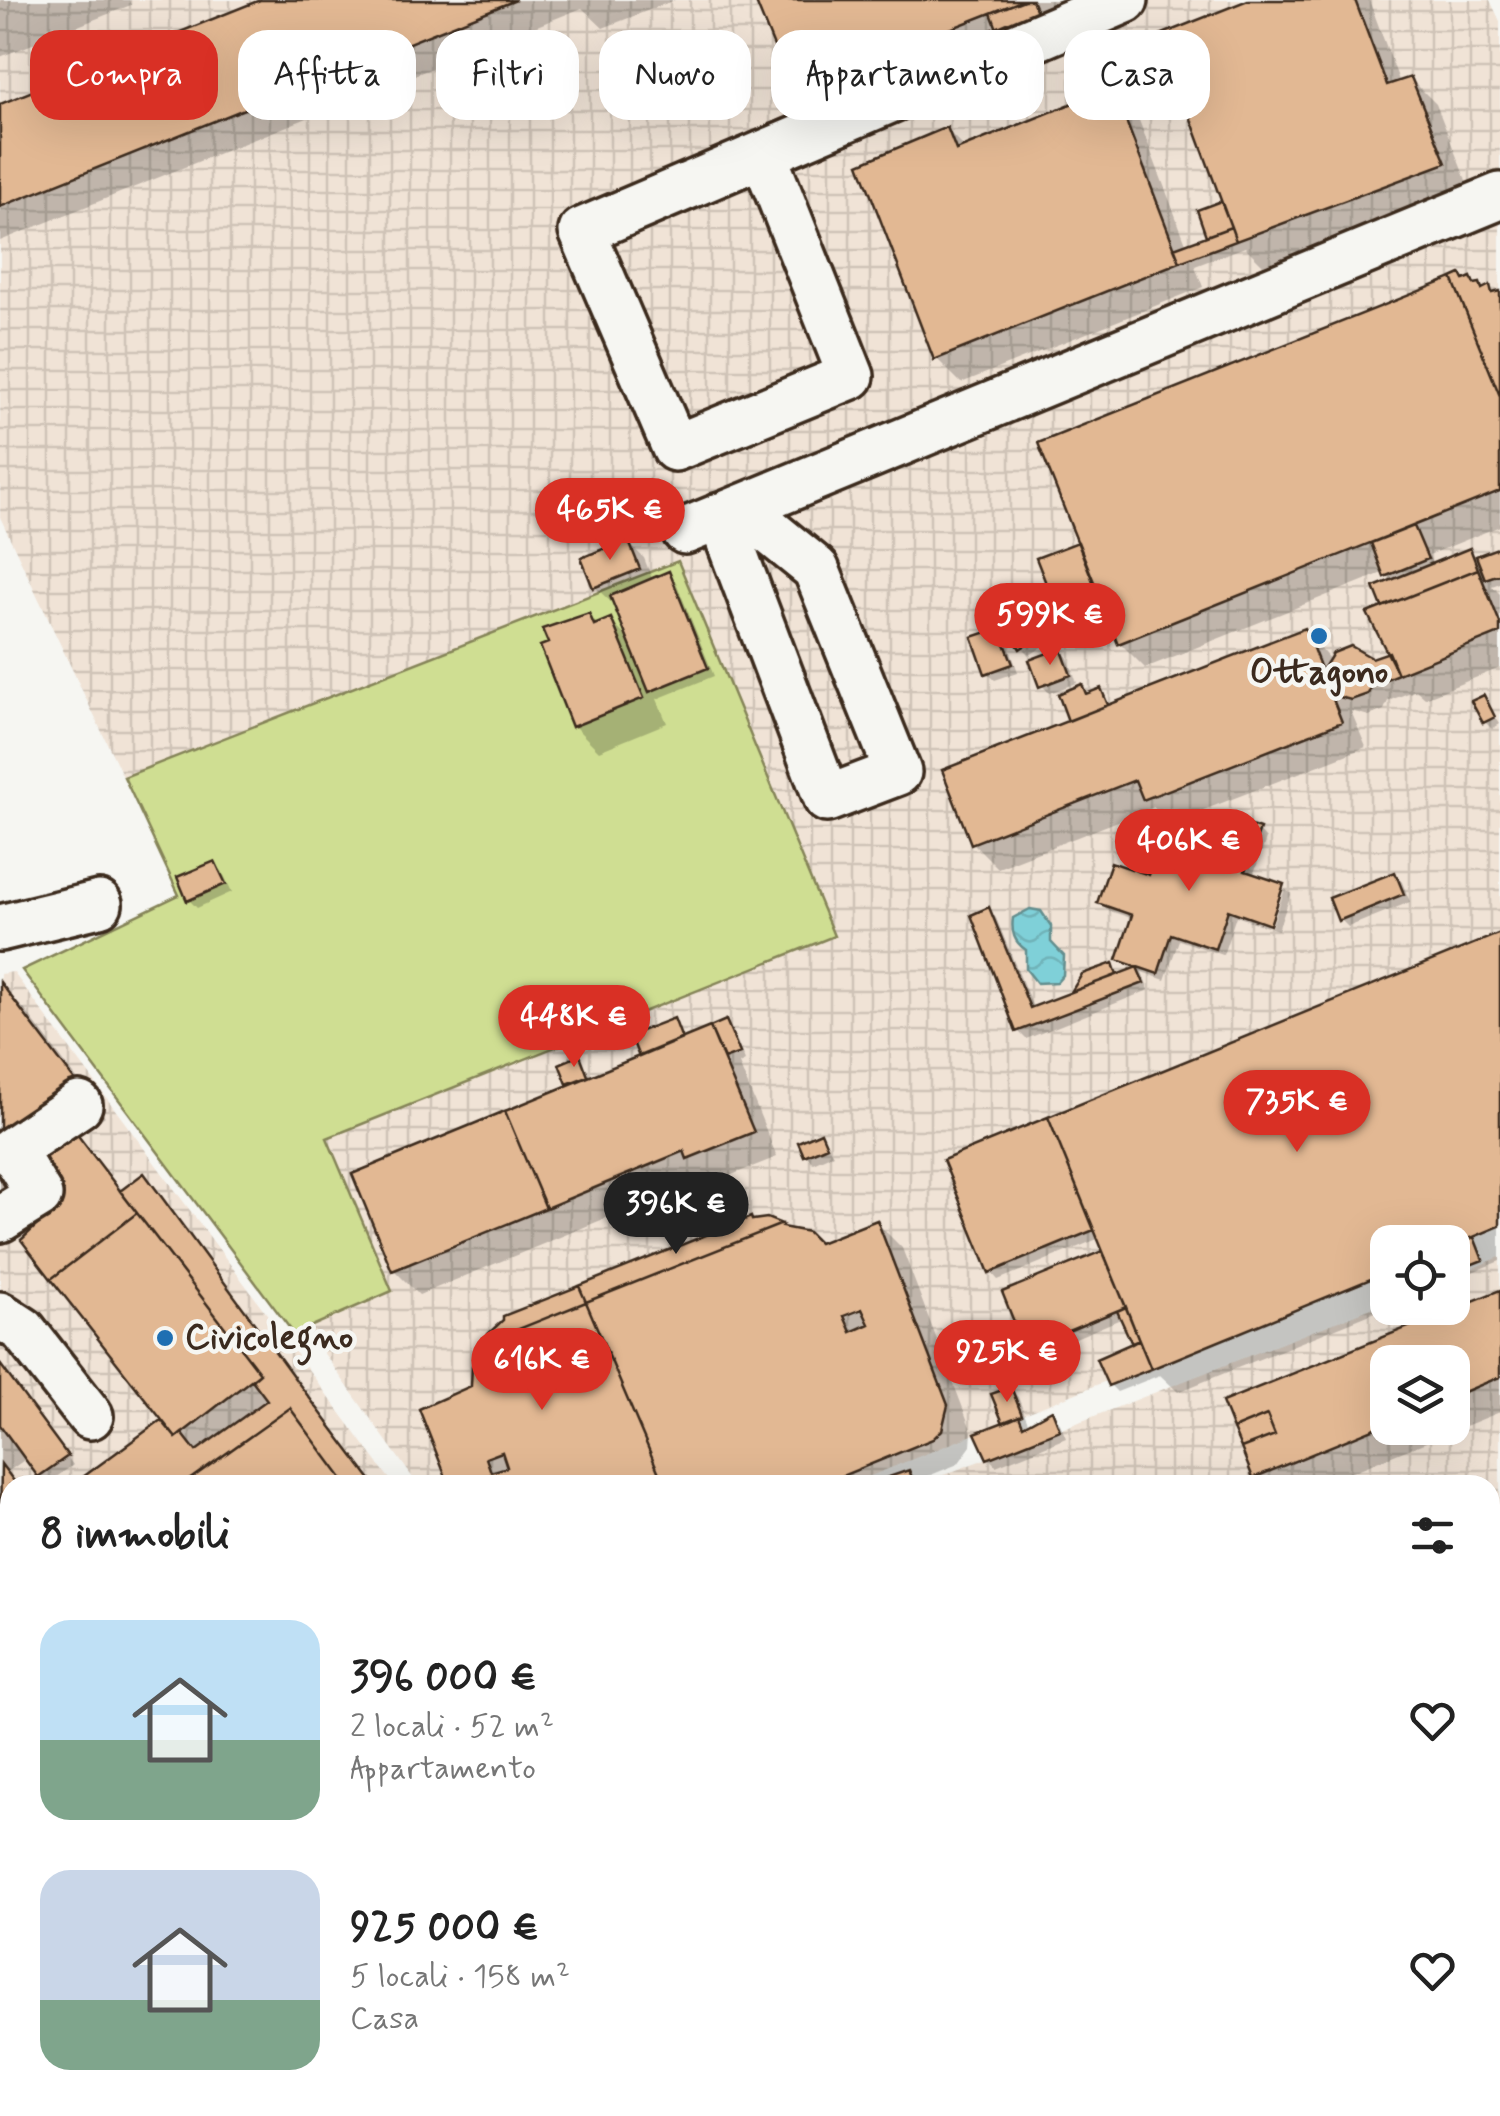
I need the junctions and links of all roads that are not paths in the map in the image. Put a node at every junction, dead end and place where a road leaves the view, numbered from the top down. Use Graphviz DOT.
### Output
graph roads {
  1 [pos="1125,0"];
  2 [pos="763,154"];
  3 [pos="1500,196"];
  4 [pos="715,518"];
  5 [pos="99,904"];
  6 [pos="0,928"];
  7 [pos="79,1105"];
  8 [pos="0,1219"];
  9 [pos="0,1315"];
  10 [pos="90,1416"];
  1 -- 2 [label="street"];
  2 -- 2 [label="street"];
  3 -- 4 [label="street"];
  4 -- 4 [label="street"];
  5 -- 6 [label="street"];
  7 -- 8 [label="street"];
  9 -- 10 [label="street"];
}
